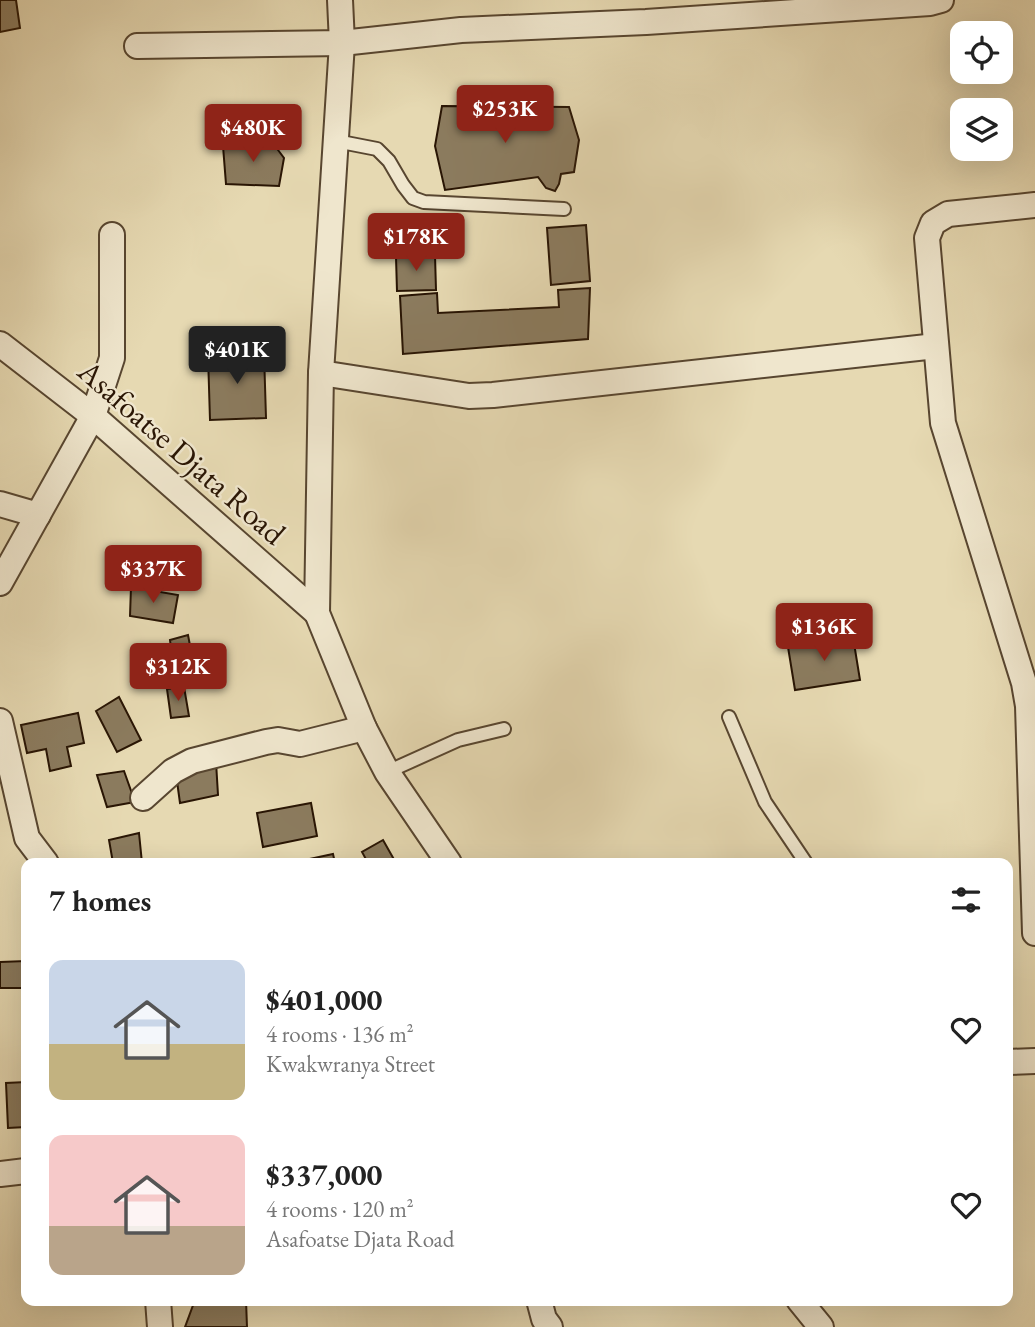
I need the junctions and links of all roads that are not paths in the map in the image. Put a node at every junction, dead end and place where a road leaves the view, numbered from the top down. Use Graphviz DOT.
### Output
graph roads {
  1 [pos="340,0"];
  2 [pos="941,0"];
  3 [pos="648,11"];
  4 [pos="342,43"];
  5 [pos="137,46"];
  6 [pos="336,141"];
  7 [pos="1035,205"];
  8 [pos="565,209"];
  9 [pos="112,235"];
  10 [pos="0,344"];
  11 [pos="936,345"];
  12 [pos="321,373"];
  13 [pos="93,416"];
  14 [pos="0,504"];
  15 [pos="38,515"];
  16 [pos="0,583"];
  17 [pos="317,613"];
  18 [pos="1031,698"];
  19 [pos="729,718"];
  20 [pos="0,721"];
  21 [pos="364,728"];
  22 [pos="504,729"];
  23 [pos="387,772"];
  24 [pos="143,798"];
  25 [pos="42,858"];
  26 [pos="446,858"];
  27 [pos="803,858"];
  28 [pos="1035,933"];
  29 [pos="1035,1061"];
  30 [pos="1013,1062"];
  31 [pos="21,1172"];
  32 [pos="0,1174"];
  33 [pos="158,1306"];
  34 [pos="541,1306"];
  35 [pos="804,1306"];
  36 [pos="160,1327"];
  37 [pos="550,1327"];
  38 [pos="821,1327"];
  1 -- 4 [label="street"];
  2 -- 3 [label="street"];
  3 -- 4 [label="street"];
  4 -- 5 [label="street"];
  4 -- 6 [label="street"];
  6 -- 8 [label="lane"];
  6 -- 12 [label="street"];
  7 -- 11 [label="street"];
  9 -- 13 [label="street"];
  10 -- 13 [label="street, Asafoatse Djata Road"];
  11 -- 12 [label="street"];
  11 -- 18 [label="street"];
  12 -- 17 [label="street"];
  13 -- 15 [label="street"];
  13 -- 17 [label="street, Asafoatse Djata Road"];
  14 -- 15 [label="street"];
  15 -- 16 [label="street"];
  17 -- 21 [label="street"];
  18 -- 28 [label="street"];
  19 -- 27 [label="lane"];
  20 -- 25 [label="street"];
  21 -- 23 [label="street"];
  21 -- 24 [label="street"];
  22 -- 23 [label="lane"];
  23 -- 26 [label="street"];
  29 -- 30 [label="street"];
  31 -- 32 [label="street"];
  33 -- 36 [label="street"];
  34 -- 37 [label="street"];
  35 -- 38 [label="street"];
}
